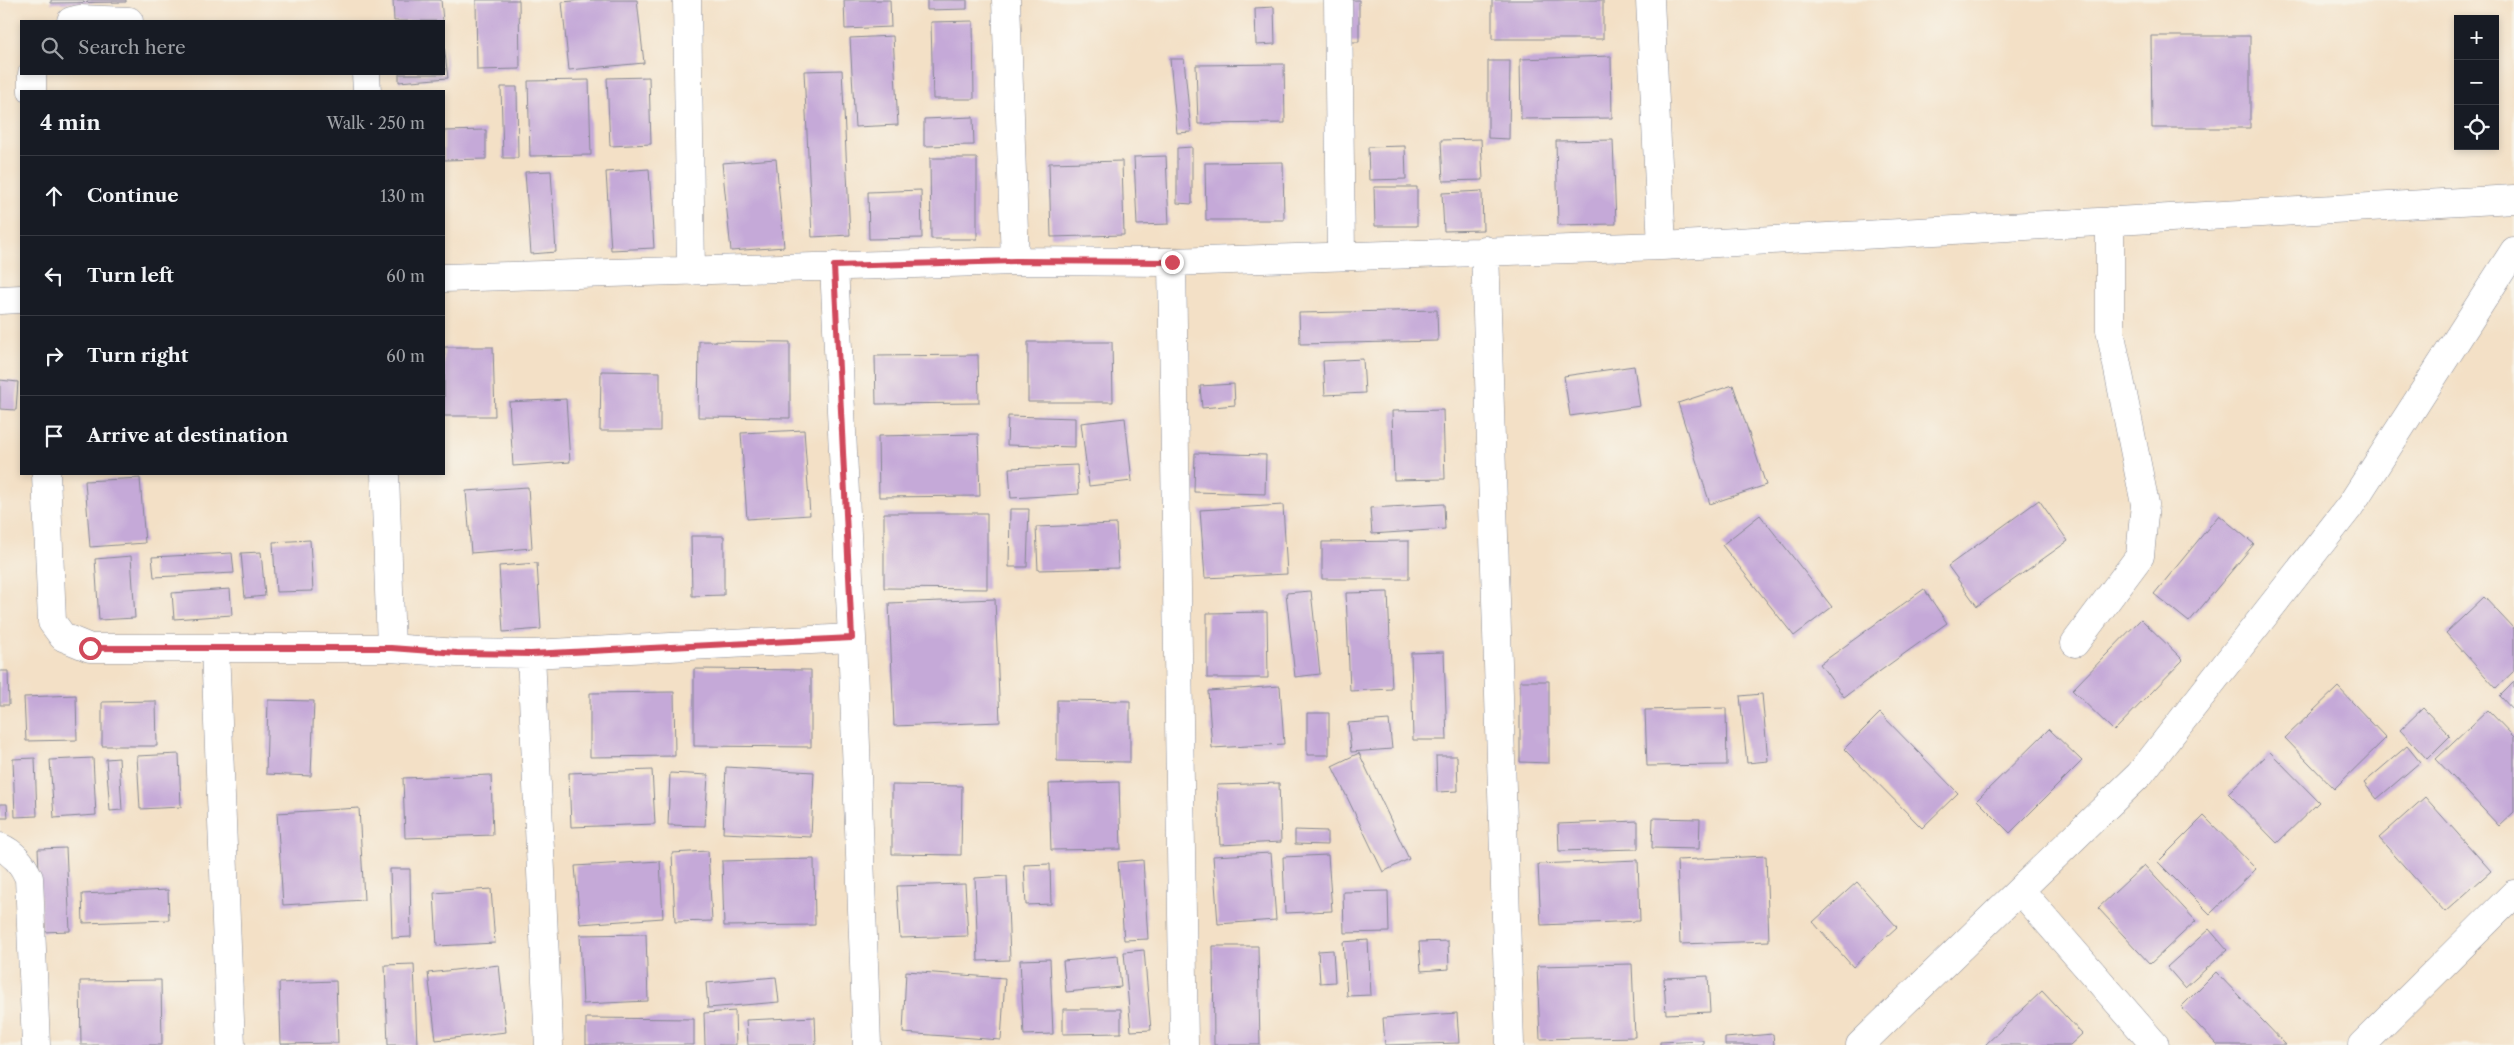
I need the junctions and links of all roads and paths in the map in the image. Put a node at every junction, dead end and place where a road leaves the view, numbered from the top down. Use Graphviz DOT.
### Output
graph roads {
  1 [pos="688,0"];
  2 [pos="1006,0"];
  3 [pos="1338,0"];
  4 [pos="1650,0"];
  5 [pos="74,20"];
  6 [pos="104,20"];
  7 [pos="32,75"];
  8 [pos="366,75"];
  9 [pos="32,90"];
  10 [pos="367,90"];
  11 [pos="2514,199"];
  12 [pos="2110,221"];
  13 [pos="1662,246"];
  14 [pos="1485,250"];
  15 [pos="2514,251"];
  16 [pos="1341,255"];
  17 [pos="1015,261"];
  18 [pos="1172,262"];
  19 [pos="834,266"];
  20 [pos="691,271"];
  21 [pos="445,278"];
  22 [pos="20,299"];
  23 [pos="0,300"];
  24 [pos="46,475"];
  25 [pos="385,475"];
  26 [pos="852,638"];
  27 [pos="2075,643"];
  28 [pos="215,648"];
  29 [pos="391,648"];
  30 [pos="531,654"];
  31 [pos="0,847"];
  32 [pos="2020,890"];
  33 [pos="2514,894"];
  34 [pos="36,1045"];
  35 [pos="231,1045"];
  36 [pos="549,1045"];
  37 [pos="867,1045"];
  38 [pos="1184,1045"];
  39 [pos="1510,1045"];
  40 [pos="1860,1045"];
  41 [pos="2155,1045"];
  42 [pos="2362,1045"];
  1 -- 20 [label="street"];
  2 -- 17 [label="street"];
  3 -- 16 [label="street"];
  4 -- 13 [label="street"];
  5 -- 6 [label="street"];
  7 -- 9 [label="street"];
  8 -- 10 [label="street"];
  11 -- 12 [label="street"];
  12 -- 13 [label="street"];
  12 -- 27 [label="street"];
  13 -- 14 [label="street"];
  14 -- 16 [label="street"];
  14 -- 39 [label="street"];
  15 -- 32 [label="street"];
  16 -- 18 [label="street"];
  17 -- 18 [label="street"];
  17 -- 19 [label="street"];
  18 -- 38 [label="street"];
  19 -- 20 [label="street"];
  19 -- 26 [label="street"];
  20 -- 21 [label="street"];
  22 -- 23 [label="street"];
  24 -- 28 [label="street"];
  25 -- 29 [label="street"];
  26 -- 30 [label="street"];
  26 -- 37 [label="street"];
  28 -- 29 [label="street"];
  28 -- 35 [label="street"];
  29 -- 30 [label="street"];
  30 -- 36 [label="street"];
  31 -- 34 [label="street"];
  32 -- 40 [label="street"];
  32 -- 41 [label="street"];
  33 -- 42 [label="street"];
}
